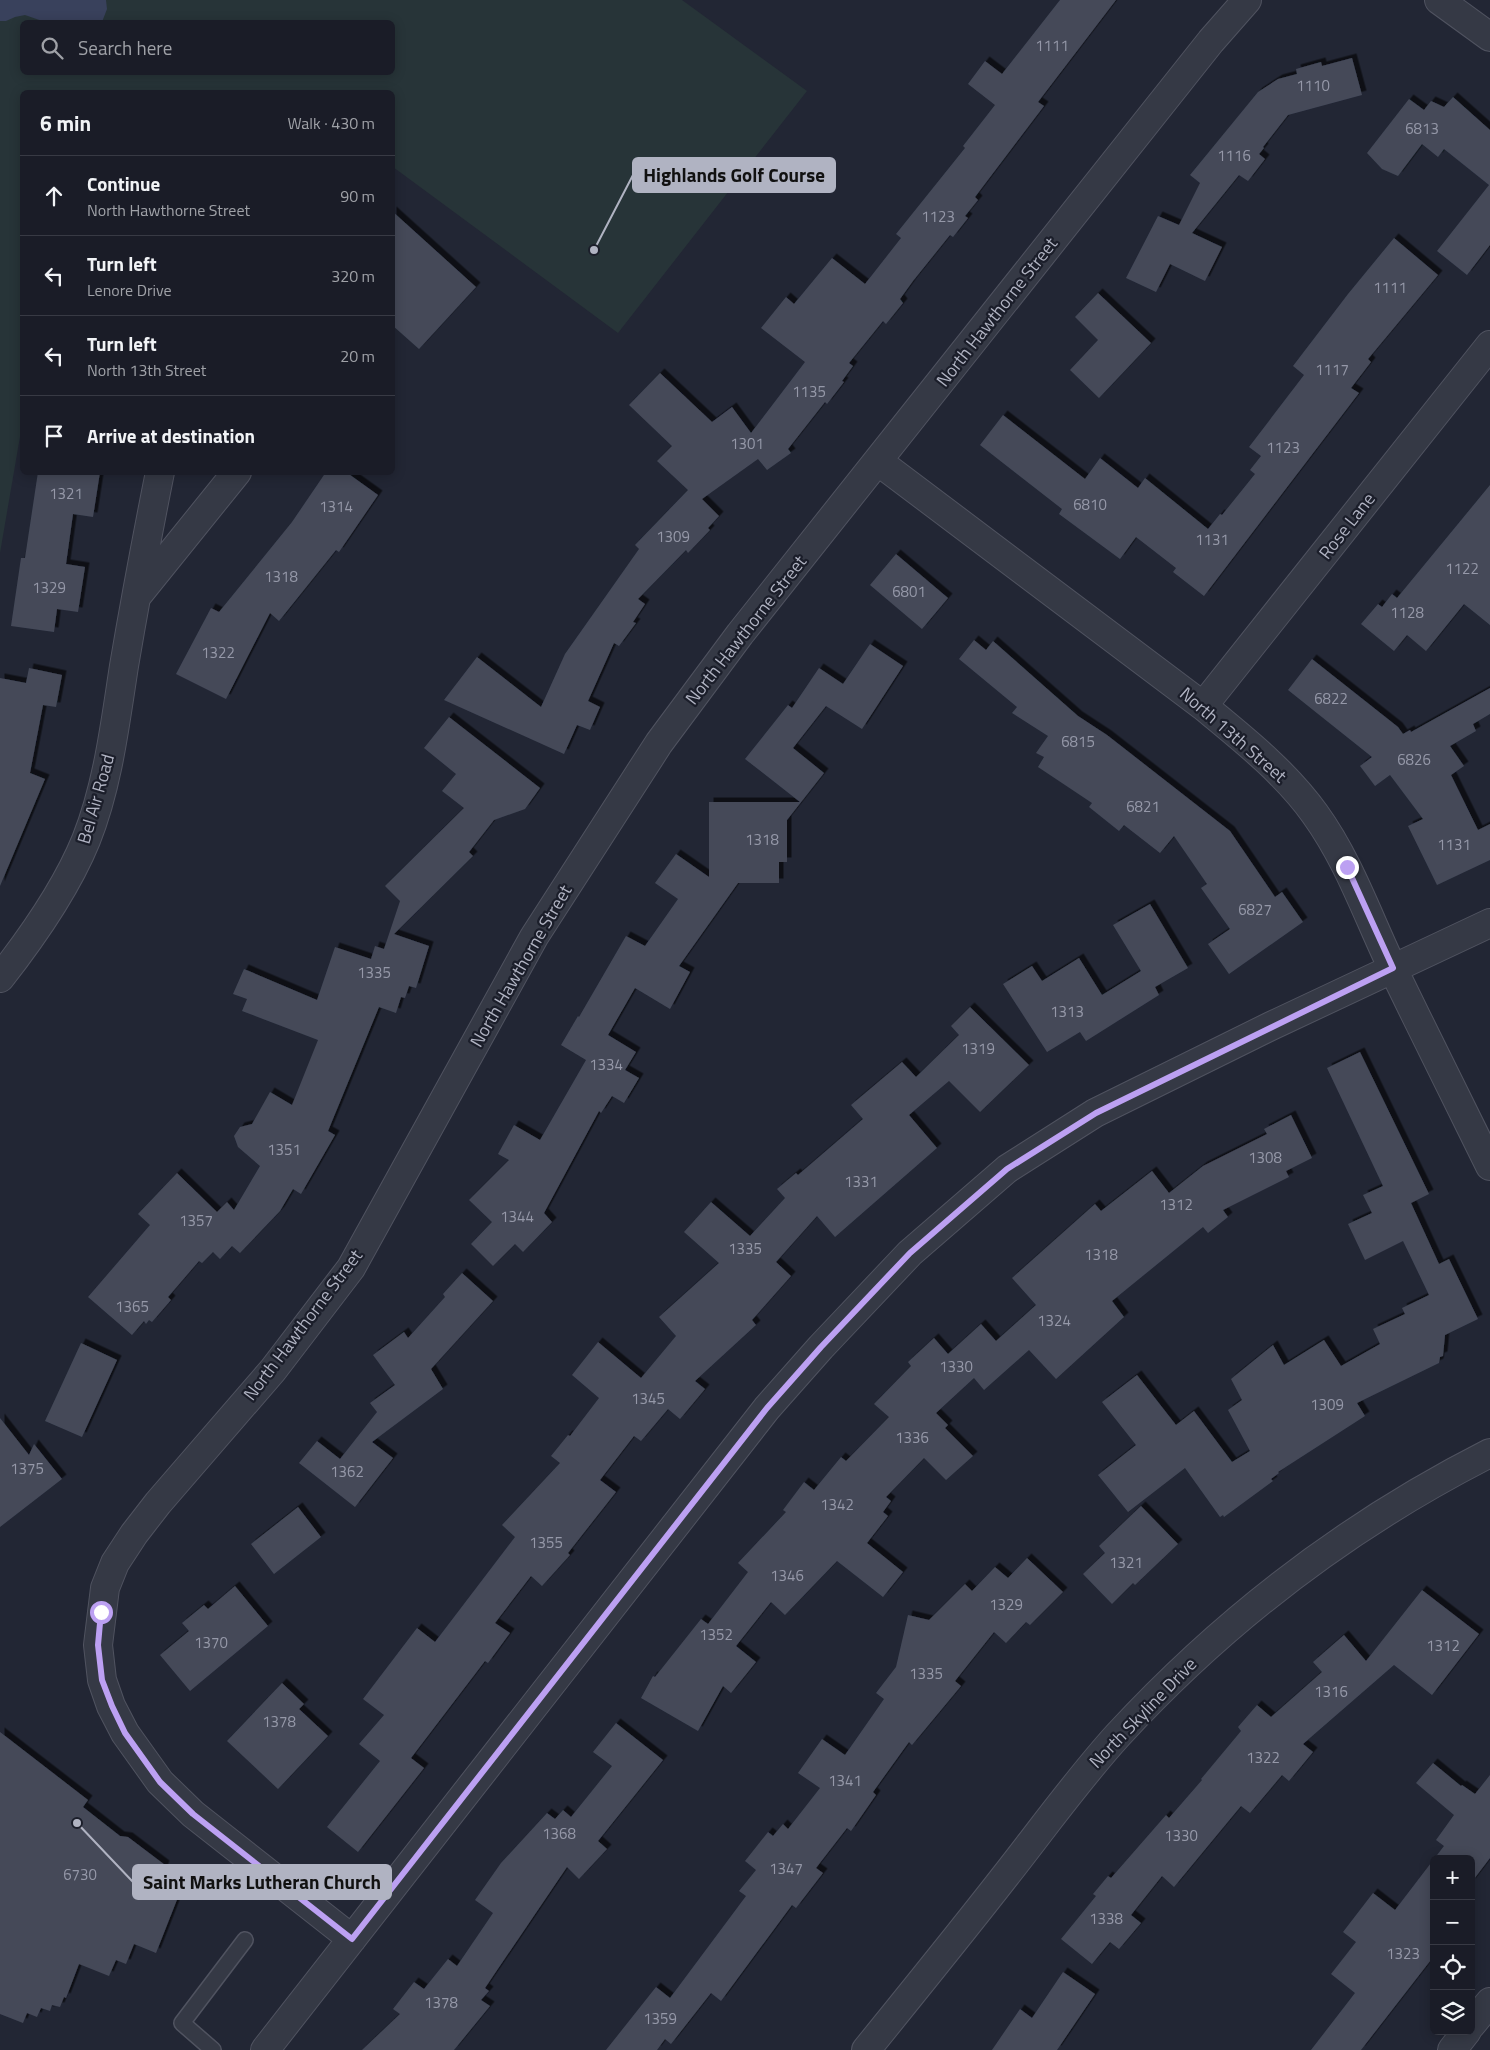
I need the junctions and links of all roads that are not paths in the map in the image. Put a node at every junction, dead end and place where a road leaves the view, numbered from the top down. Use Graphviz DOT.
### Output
graph roads {
  1 [pos="1247,0"];
  2 [pos="1439,0"];
  3 [pos="1490,37"];
  4 [pos="1490,345"];
  5 [pos="878,462"];
  6 [pos="159,475"];
  7 [pos="235,475"];
  8 [pos="135,599"];
  9 [pos="1203,706"];
  10 [pos="1490,923"];
  11 [pos="1393,968"];
  12 [pos="0,978"];
  13 [pos="1490,1166"];
  14 [pos="1490,1453"];
  15 [pos="352,1939"];
  16 [pos="245,1940"];
  17 [pos="1490,2002"];
  18 [pos="1475,2020"];
  19 [pos="1464,2035"];
  20 [pos="213,2050"];
  21 [pos="265,2050"];
  22 [pos="866,2050"];
  23 [pos="1452,2050"];
  1 -- 5 [label="street, North Hawthorne Street"];
  2 -- 3 [label="street"];
  4 -- 9 [label="street, Rose Lane"];
  5 -- 9 [label="street, North 13th Street"];
  5 -- 15 [label="street, North Hawthorne Street"];
  6 -- 8 [label="street, Bel Air Road"];
  7 -- 8 [label="street, Bel Air Road"];
  8 -- 12 [label="street, Bel Air Road"];
  9 -- 11 [label="street, North 13th Street"];
  10 -- 11 [label="street"];
  11 -- 13 [label="street, North 13th Street"];
  11 -- 15 [label="street"];
  14 -- 22 [label="street, North Skyline Drive"];
  15 -- 21 [label="street"];
  16 -- 20 [label="lane"];
  17 -- 18 [label="street"];
  19 -- 23 [label="street"];
}
